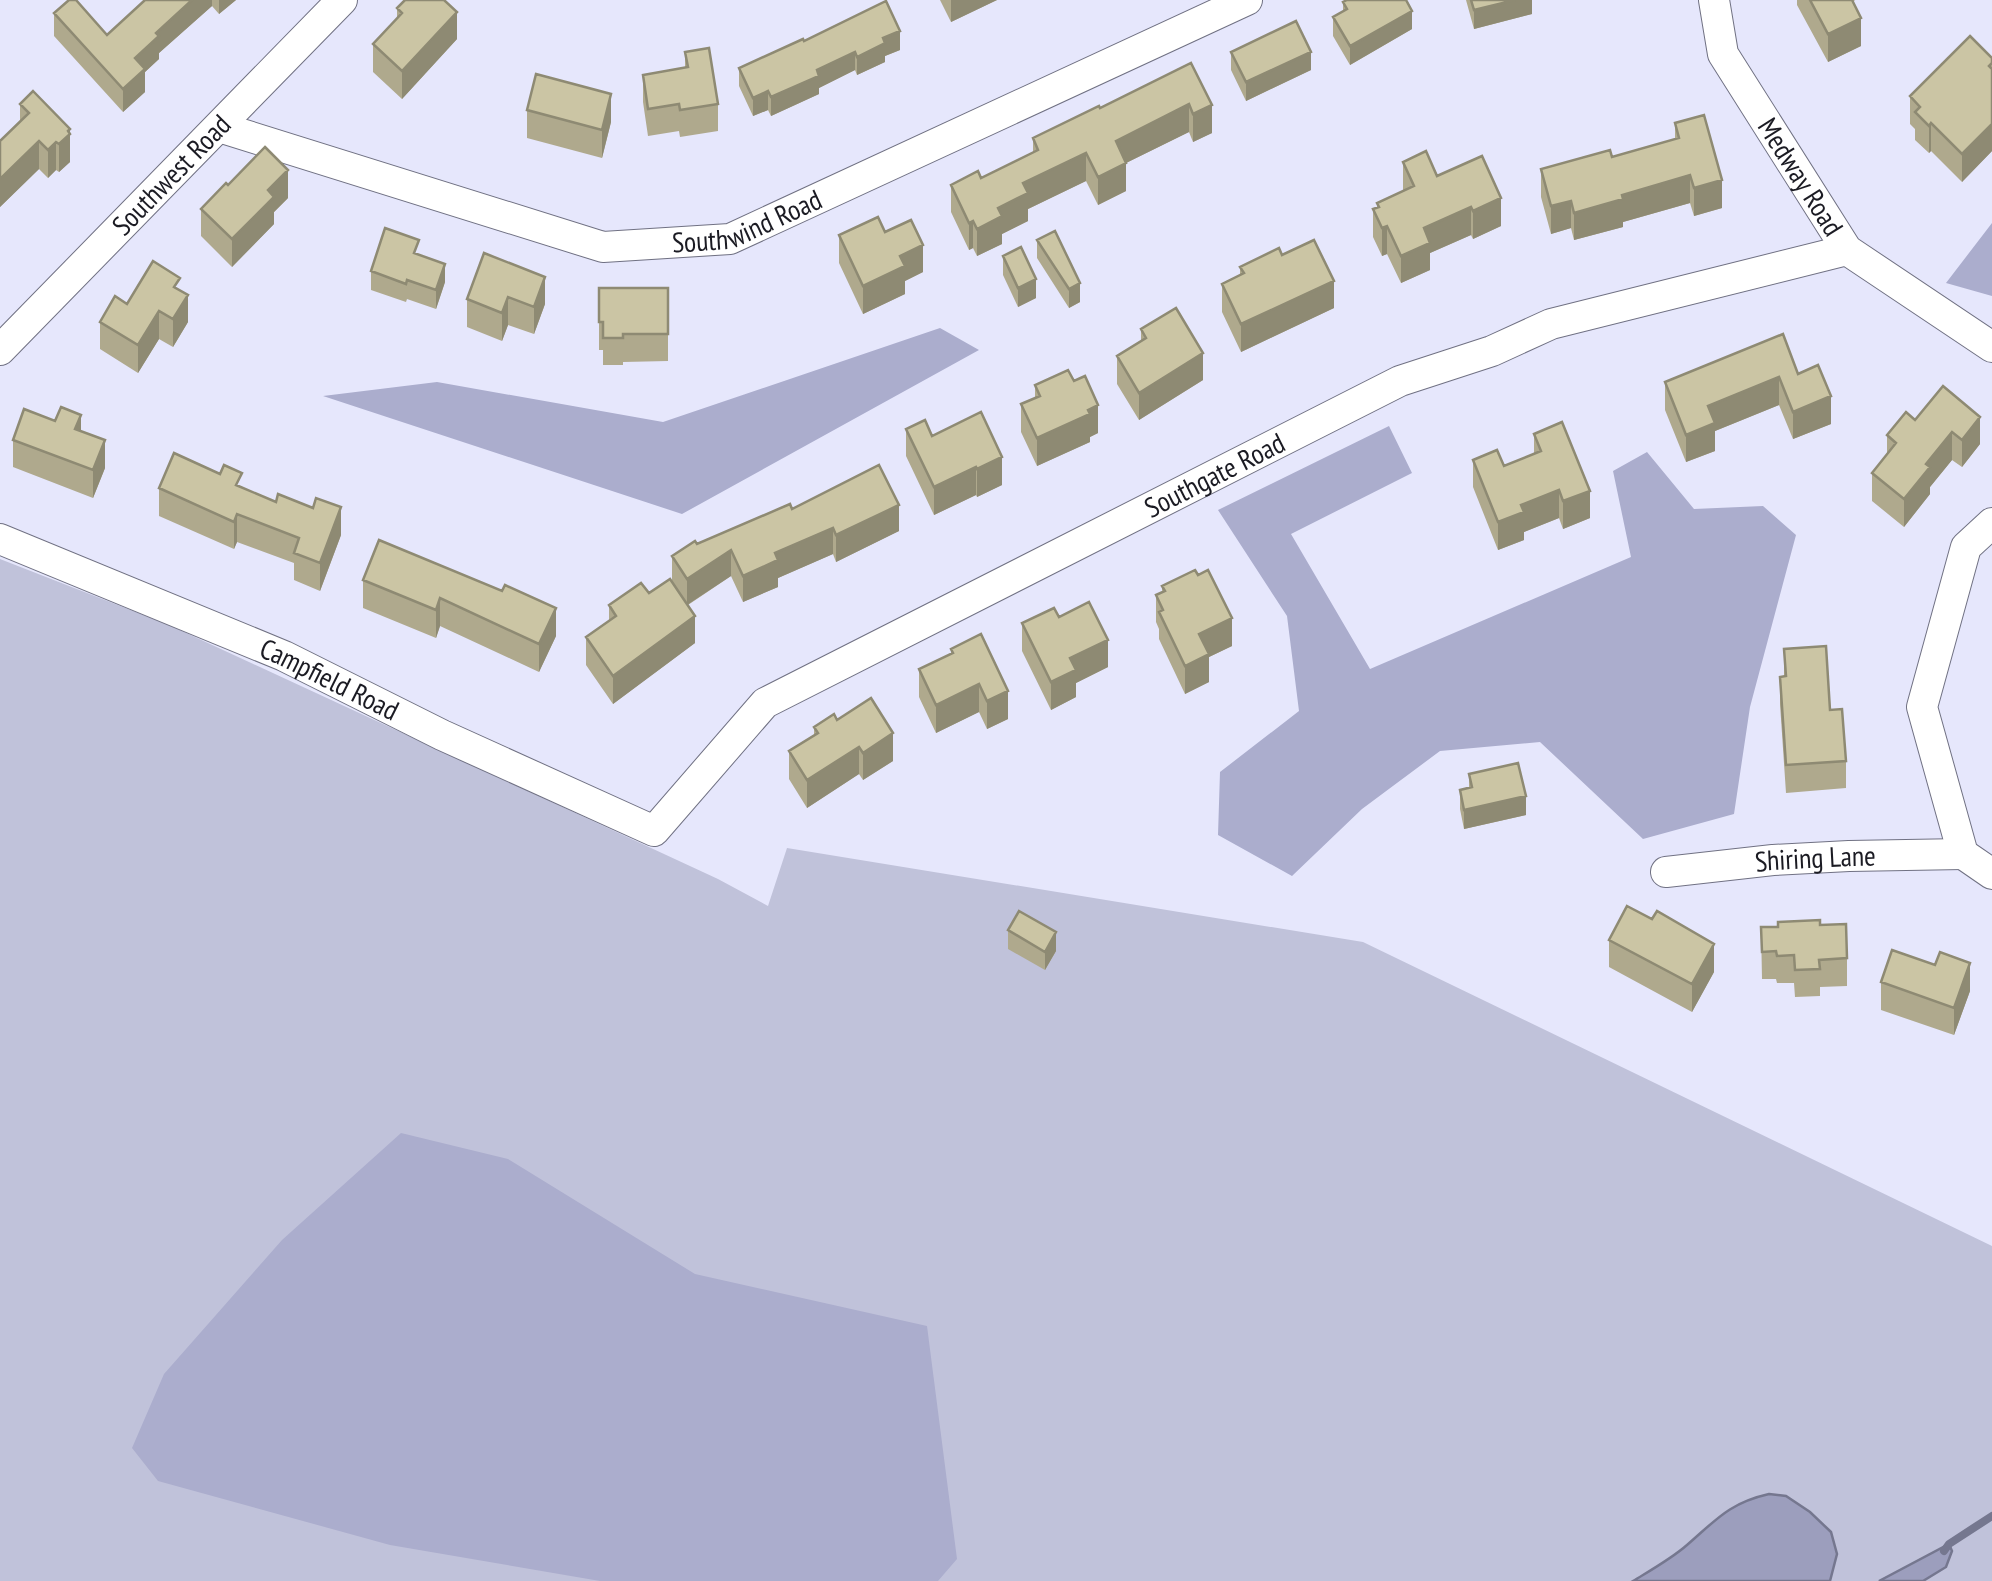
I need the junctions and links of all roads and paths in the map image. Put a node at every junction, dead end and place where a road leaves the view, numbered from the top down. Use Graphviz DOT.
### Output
graph roads {
  1 [pos="342,0"];
  2 [pos="1248,0"];
  3 [pos="1714,0"];
  4 [pos="219,127"];
  5 [pos="1848,250"];
  6 [pos="1992,348"];
  7 [pos="0,350"];
  8 [pos="1992,524"];
  9 [pos="0,539"];
  10 [pos="654,832"];
  11 [pos="1963,854"];
  12 [pos="1666,872"];
  13 [pos="1992,874"];
  1 -- 4 [label="street, Southwest Road"];
  2 -- 4 [label="street, Southwind Road"];
  3 -- 5 [label="street, Medway Road"];
  4 -- 7 [label="street, Southwest Road"];
  5 -- 6 [label="street, Medway Road"];
  5 -- 10 [label="street, Southgate Road"];
  8 -- 11 [label="street"];
  9 -- 10 [label="street, Campfield Road"];
  11 -- 12 [label="street, Shiring Lane"];
  11 -- 13 [label="street"];
}
